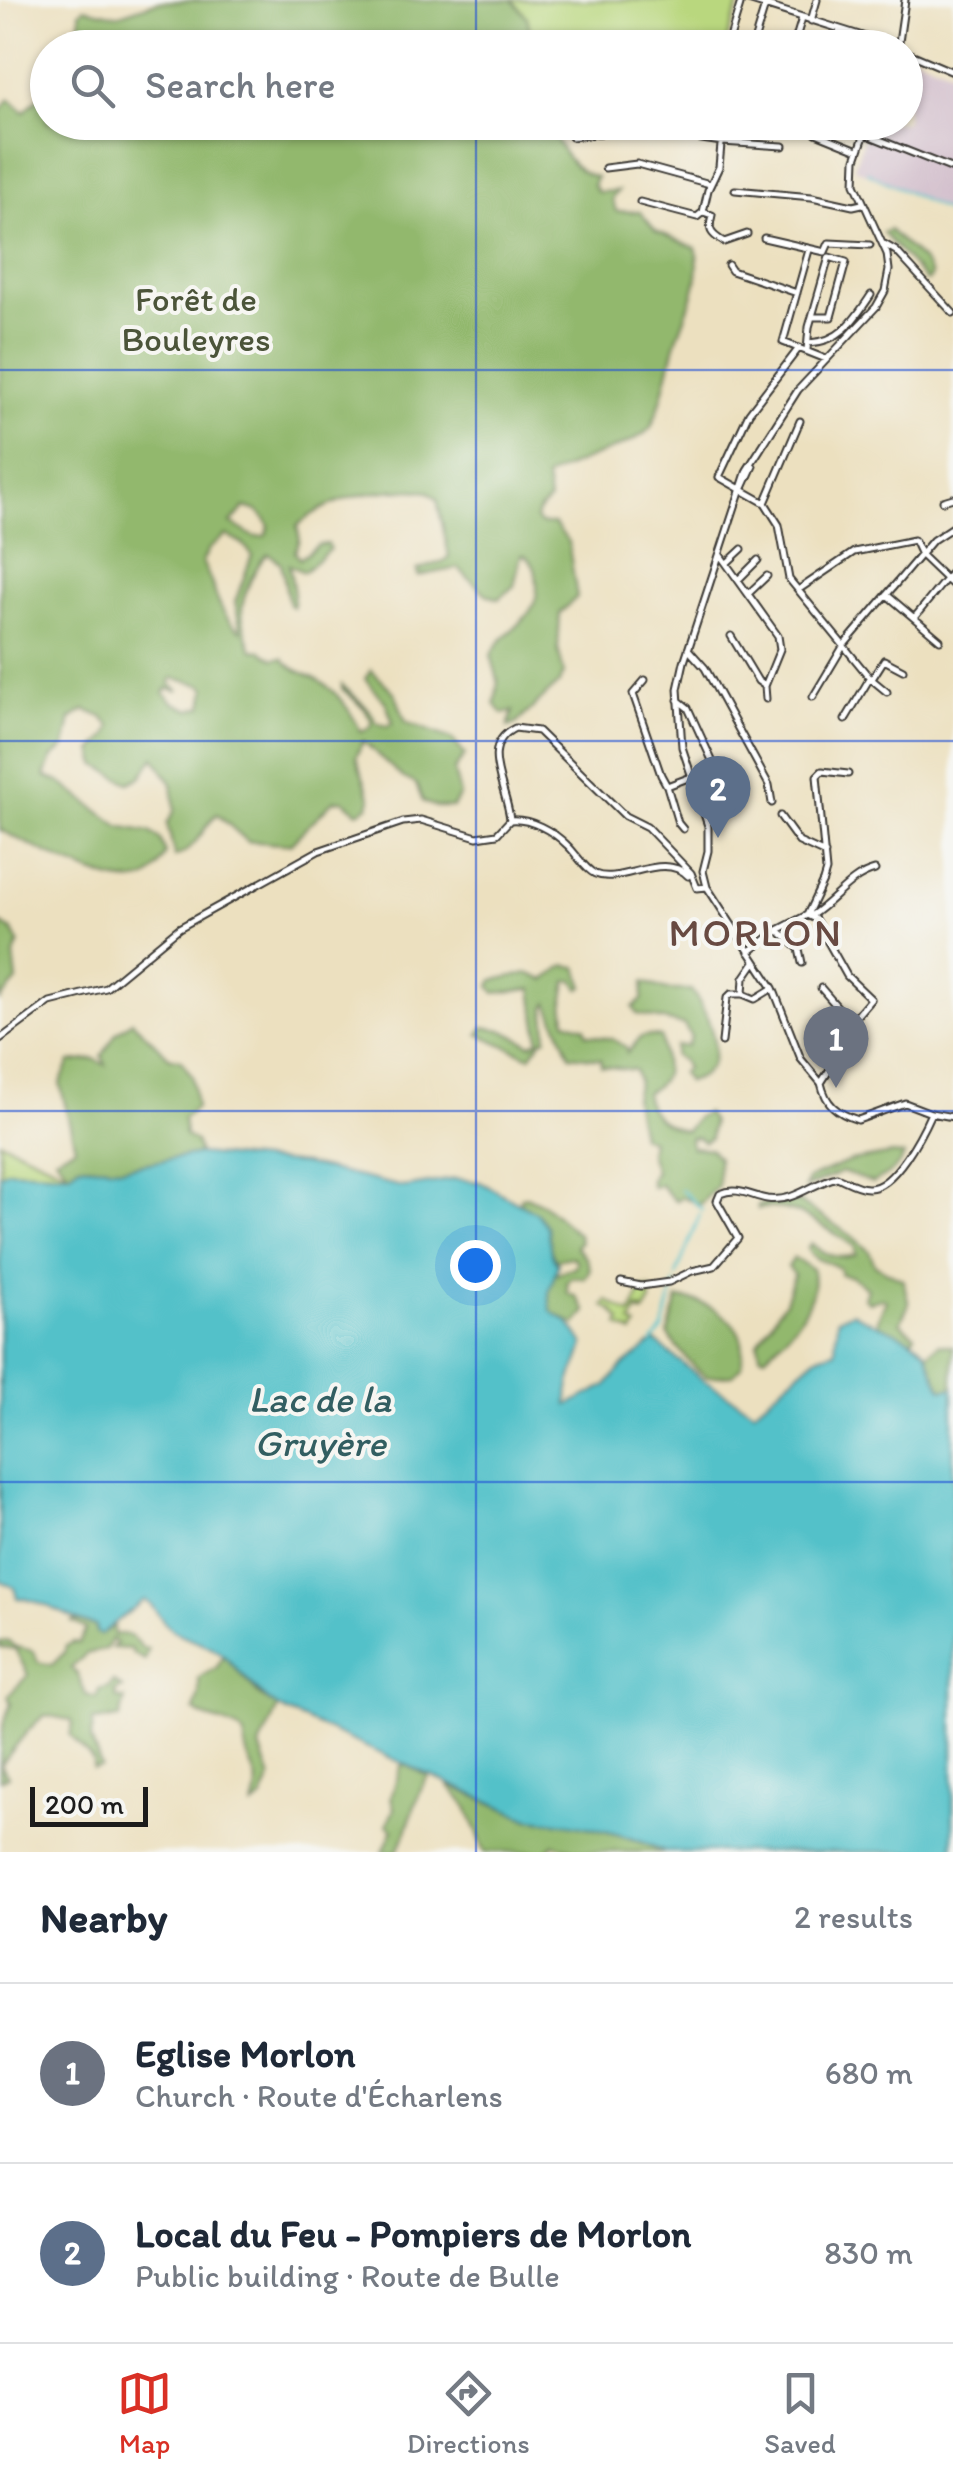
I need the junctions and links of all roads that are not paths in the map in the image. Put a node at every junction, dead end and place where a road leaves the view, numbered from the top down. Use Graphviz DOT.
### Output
graph roads {
  1 [pos="748,0"];
  2 [pos="818,0"];
  3 [pos="905,0"];
  4 [pos="738,2"];
  5 [pos="765,6"];
  6 [pos="802,18"];
  7 [pos="811,21"];
  8 [pos="731,30"];
  9 [pos="758,30"];
  10 [pos="798,30"];
  11 [pos="840,30"];
  12 [pos="903,30"];
  13 [pos="923,57"];
  14 [pos="953,72"];
  15 [pos="708,140"];
  16 [pos="832,140"];
  17 [pos="862,140"];
  18 [pos="880,140"];
  19 [pos="722,142"];
  20 [pos="783,146"];
  21 [pos="858,150"];
  22 [pos="605,168"];
  23 [pos="953,169"];
  24 [pos="710,184"];
  25 [pos="736,190"];
  26 [pos="640,202"];
  27 [pos="862,204"];
  28 [pos="704,212"];
  29 [pos="747,234"];
  30 [pos="764,238"];
  31 [pos="884,244"];
  32 [pos="870,245"];
  33 [pos="809,250"];
  34 [pos="728,266"];
  35 [pos="796,293"];
  36 [pos="870,295"];
  37 [pos="953,314"];
  38 [pos="812,318"];
  39 [pos="808,347"];
  40 [pos="798,348"];
  41 [pos="826,359"];
  42 [pos="800,421"];
  43 [pos="741,488"];
  44 [pos="953,498"];
  45 [pos="943,501"];
  46 [pos="765,504"];
  47 [pos="953,528"];
  48 [pos="742,549"];
  49 [pos="921,554"];
  50 [pos="720,556"];
  51 [pos="758,560"];
  52 [pos="727,562"];
  53 [pos="953,570"];
  54 [pos="767,576"];
  55 [pos="738,580"];
  56 [pos="946,580"];
  57 [pos="953,585"];
  58 [pos="798,590"];
  59 [pos="748,594"];
  60 [pos="886,595"];
  61 [pos="914,618"];
  62 [pos="731,636"];
  63 [pos="940,640"];
  64 [pos="844,645"];
  65 [pos="688,649"];
  66 [pos="903,670"];
  67 [pos="871,678"];
  68 [pos="645,680"];
  69 [pos="765,686"];
  70 [pos="887,692"];
  71 [pos="813,697"];
  72 [pos="766,699"];
  73 [pos="678,700"];
  74 [pos="845,720"];
  75 [pos="848,774"];
  76 [pos="691,777"];
  77 [pos="667,786"];
  78 [pos="772,803"];
  79 [pos="702,806"];
  80 [pos="780,816"];
  81 [pos="510,820"];
  82 [pos="683,829"];
  83 [pos="825,854"];
  84 [pos="875,870"];
  85 [pos="706,887"];
  86 [pos="697,888"];
  87 [pos="809,915"];
  88 [pos="778,930"];
  89 [pos="748,952"];
  90 [pos="755,962"];
  91 [pos="802,964"];
  92 [pos="774,988"];
  93 [pos="821,988"];
  94 [pos="743,994"];
  95 [pos="854,1019"];
  96 [pos="0,1039"];
  97 [pos="722,1042"];
  98 [pos="821,1083"];
  99 [pos="931,1113"];
  100 [pos="953,1117"];
  101 [pos="621,1282"];
  1 -- 4 [label="street"];
  1 -- 5 [label="street"];
  2 -- 7 [label="street"];
  3 -- 12 [label="street"];
  4 -- 8 [label="street"];
  5 -- 6 [label="street"];
  5 -- 9 [label="street"];
  6 -- 7 [label="street"];
  6 -- 10 [label="street"];
  7 -- 11 [label="street"];
  13 -- 14 [label="street"];
  15 -- 19 [label="street"];
  16 -- 21 [label="street"];
  17 -- 21 [label="street"];
  18 -- 23 [label="street"];
  19 -- 20 [label="street"];
  19 -- 24 [label="street"];
  21 -- 27 [label="street"];
  22 -- 24 [label="street"];
  24 -- 28 [label="street"];
  25 -- 27 [label="street"];
  26 -- 28 [label="street"];
  27 -- 31 [label="street"];
  28 -- 29 [label="street"];
  30 -- 33 [label="street"];
  31 -- 37 [label="street"];
  31 -- 41 [label="street"];
  32 -- 33 [label="street"];
  33 -- 35 [label="street"];
  34 -- 35 [label="street"];
  35 -- 40 [label="street"];
  36 -- 39 [label="street"];
  38 -- 38 [label="street"];
  38 -- 39 [label="street"];
  39 -- 40 [label="street"];
  39 -- 41 [label="street"];
  40 -- 43 [label="street"];
  41 -- 43 [label="street"];
  42 -- 46 [label="street"];
  43 -- 46 [label="street"];
  43 -- 50 [label="street"];
  44 -- 45 [label="street"];
  46 -- 58 [label="street"];
  47 -- 49 [label="street"];
  48 -- 52 [label="street"];
  49 -- 56 [label="street"];
  49 -- 58 [label="street"];
  49 -- 60 [label="street"];
  50 -- 52 [label="street"];
  50 -- 65 [label="street"];
  51 -- 55 [label="street"];
  52 -- 55 [label="street"];
  53 -- 56 [label="street"];
  54 -- 59 [label="street"];
  55 -- 59 [label="street"];
  56 -- 57 [label="street"];
  56 -- 61 [label="street"];
  58 -- 64 [label="street"];
  59 -- 69 [label="street"];
  60 -- 61 [label="street"];
  60 -- 64 [label="street"];
  61 -- 63 [label="street"];
  62 -- 69 [label="street"];
  64 -- 67 [label="street"];
  64 -- 71 [label="street"];
  65 -- 73 [label="street"];
  65 -- 78 [label="street"];
  66 -- 67 [label="street"];
  67 -- 70 [label="street"];
  67 -- 74 [label="street"];
  68 -- 77 [label="street"];
  69 -- 72 [label="street"];
  73 -- 76 [label="street"];
  73 -- 79 [label="street"];
  75 -- 83 [label="street"];
  76 -- 77 [label="street"];
  76 -- 79 [label="street"];
  77 -- 82 [label="street"];
  79 -- 85 [label="street"];
  80 -- 83 [label="street"];
  81 -- 86 [label="street"];
  81 -- 86 [label="street"];
  81 -- 96 [label="street"];
  83 -- 87 [label="street"];
  84 -- 87 [label="street"];
  85 -- 86 [label="street"];
  85 -- 89 [label="street"];
  87 -- 88 [label="street"];
  87 -- 95 [label="street"];
  88 -- 89 [label="street"];
  88 -- 91 [label="street"];
  89 -- 90 [label="street"];
  90 -- 92 [label="street"];
  90 -- 94 [label="street"];
  92 -- 94 [label="street"];
  92 -- 98 [label="street"];
  93 -- 95 [label="street"];
  94 -- 97 [label="street"];
  95 -- 98 [label="street"];
  98 -- 99 [label="street"];
  99 -- 100 [label="street"];
  99 -- 101 [label="street"];
}
